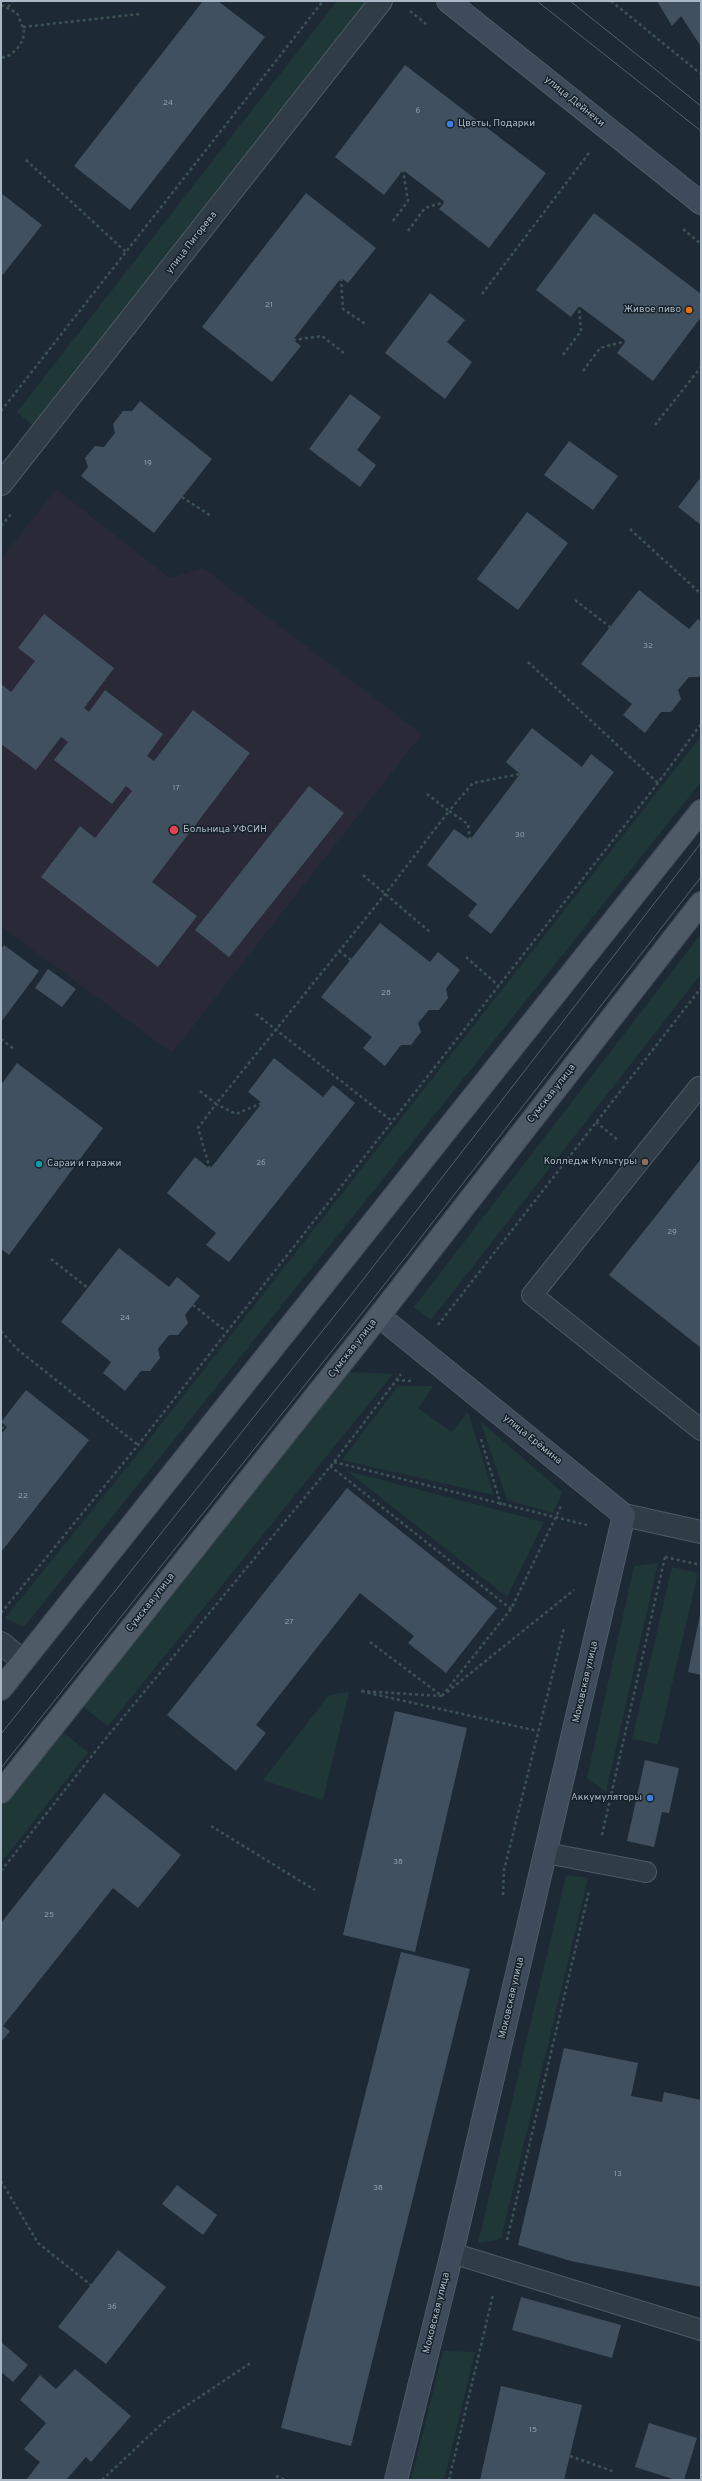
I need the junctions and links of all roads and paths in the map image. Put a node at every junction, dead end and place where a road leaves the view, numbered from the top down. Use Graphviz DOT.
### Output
graph roads {
  1 [pos="13,1"];
  2 [pos="323,1"];
  3 [pos="381,1"];
  4 [pos="448,1"];
  5 [pos="611,1"];
  6 [pos="1,5"];
  7 [pos="8,7"];
  8 [pos="139,14"];
  9 [pos="23,27"];
  10 [pos="1,58"];
  11 [pos="701,74"];
  12 [pos="589,153"];
  13 [pos="26,160"];
  14 [pos="403,170"];
  15 [pos="445,202"];
  16 [pos="701,203"];
  17 [pos="393,221"];
  18 [pos="408,232"];
  19 [pos="126,252"];
  20 [pos="341,278"];
  21 [pos="482,294"];
  22 [pos="579,306"];
  23 [pos="367,325"];
  24 [pos="293,340"];
  25 [pos="626,341"];
  26 [pos="345,354"];
  27 [pos="562,355"];
  28 [pos="701,367"];
  29 [pos="583,371"];
  30 [pos="1,411"];
  31 [pos="655,426"];
  32 [pos="1,484"];
  33 [pos="182,497"];
  34 [pos="211,516"];
  35 [pos="630,529"];
  36 [pos="701,594"];
  37 [pos="575,600"];
  38 [pos="610,627"];
  39 [pos="528,662"];
  40 [pos="701,724"];
  41 [pos="520,774"];
  42 [pos="658,784"];
  43 [pos="427,794"];
  44 [pos="449,811"];
  45 [pos="701,811"];
  46 [pos="470,840"];
  47 [pos="363,875"];
  48 [pos="386,893"];
  49 [pos="701,903"];
  50 [pos="430,932"];
  51 [pos="340,951"];
  52 [pos="466,957"];
  53 [pos="351,960"];
  54 [pos="499,986"];
  55 [pos="701,988"];
  56 [pos="256,1014"];
  57 [pos="276,1030"];
  58 [pos="1,1039"];
  59 [pos="14,1049"];
  60 [pos="699,1087"];
  61 [pos="200,1091"];
  62 [pos="262,1103"];
  63 [pos="216,1104"];
  64 [pos="392,1121"];
  65 [pos="210,1169"];
  66 [pos="51,1259"];
  67 [pos="88,1288"];
  68 [pos="193,1305"];
  69 [pos="379,1316"];
  70 [pos="1,1331"];
  71 [pos="227,1332"];
  72 [pos="420,1348"];
  73 [pos="396,1380"];
  74 [pos="418,1382"];
  75 [pos="7,1427"];
  76 [pos="1,1428"];
  77 [pos="701,1430"];
  78 [pos="478,1432"];
  79 [pos="138,1445"];
  80 [pos="334,1462"];
  81 [pos="330,1466"];
  82 [pos="565,1498"];
  83 [pos="501,1504"];
  84 [pos="624,1515"];
  85 [pos="555,1518"];
  86 [pos="700,1527"];
  87 [pos="588,1533"];
  88 [pos="658,1554"];
  89 [pos="665,1557"];
  90 [pos="701,1565"];
  91 [pos="576,1583"];
  92 [pos="574,1590"];
  93 [pos="572,1598"];
  94 [pos="511,1609"];
  95 [pos="1,1613"];
  96 [pos="566,1620"];
  97 [pos="370,1642"];
  98 [pos="1,1643"];
  99 [pos="23,1661"];
  100 [pos="1,1689"];
  101 [pos="442,1696"];
  102 [pos="538,1731"];
  103 [pos="1,1792"];
  104 [pos="211,1826"];
  105 [pos="602,1836"];
  106 [pos="546,1853"];
  107 [pos="1,1871"];
  108 [pos="646,1872"];
  109 [pos="591,1883"];
  110 [pos="315,1890"];
  111 [pos="502,1899"];
  112 [pos="1,2181"];
  113 [pos="505,2245"];
  114 [pos="452,2253"];
  115 [pos="91,2285"];
  116 [pos="494,2291"];
  117 [pos="701,2330"];
  118 [pos="252,2362"];
  119 [pos="570,2456"];
  120 [pos="615,2472"];
  121 [pos="276,2476"];
  122 [pos="102,2480"];
  123 [pos="285,2480"];
  124 [pos="396,2480"];
  125 [pos="449,2480"];
  1 -- 7 [label="path"];
  2 -- 19 [label="path"];
  3 -- 32 [label="street, улица Пигорева"];
  4 -- 16 [label="street, улица Дейнеки"];
  5 -- 11 [label="path"];
  6 -- 7 [label="path"];
  7 -- 9 [label="path"];
  8 -- 9 [label="path"];
  9 -- 10 [label="path"];
  12 -- 21 [label="path"];
  13 -- 19 [label="path"];
  14 -- 17 [label="path"];
  15 -- 18 [label="path"];
  19 -- 30 [label="path"];
  20 -- 23 [label="path"];
  22 -- 27 [label="path"];
  24 -- 26 [label="path"];
  25 -- 29 [label="path"];
  28 -- 31 [label="path"];
  33 -- 34 [label="path"];
  35 -- 36 [label="path"];
  37 -- 38 [label="path"];
  39 -- 42 [label="path"];
  40 -- 42 [label="path"];
  41 -- 44 [label="path"];
  42 -- 54 [label="path"];
  43 -- 44 [label="path"];
  44 -- 46 [label="path"];
  44 -- 48 [label="path"];
  45 -- 99 [label="main road"];
  47 -- 48 [label="path"];
  48 -- 50 [label="path"];
  48 -- 51 [label="path"];
  49 -- 69 [label="main road, Сумская улица"];
  51 -- 53 [label="path"];
  51 -- 57 [label="path"];
  52 -- 54 [label="path"];
  54 -- 64 [label="path"];
  55 -- 72 [label="path"];
  56 -- 57 [label="path"];
  57 -- 63 [label="path"];
  57 -- 64 [label="path"];
  58 -- 59 [label="path"];
  60 -- 77 [label="lane"];
  61 -- 63 [label="path"];
  62 -- 63 [label="path"];
  63 -- 65 [label="path"];
  64 -- 71 [label="path"];
  66 -- 67 [label="path"];
  68 -- 71 [label="path"];
  69 -- 72 [label="street, улица Ерёмина"];
  69 -- 103 [label="main road, Сумская улица"];
  70 -- 79 [label="path"];
  71 -- 79 [label="path"];
  72 -- 73 [label="path"];
  72 -- 84 [label="street, улица Ерёмина"];
  73 -- 74 [label="path"];
  73 -- 80 [label="path"];
  75 -- 76 [label="path"];
  78 -- 83 [label="path"];
  79 -- 95 [label="path"];
  80 -- 81 [label="path"];
  80 -- 83 [label="path"];
  81 -- 94 [label="path"];
  81 -- 107 [label="path"];
  82 -- 85 [label="path"];
  83 -- 85 [label="path"];
  84 -- 86 [label="street, улица Ерёмина"];
  84 -- 106 [label="street, Моковская улица"];
  85 -- 87 [label="path"];
  85 -- 94 [label="path"];
  88 -- 89 [label="path"];
  89 -- 90 [label="path"];
  89 -- 105 [label="path"];
  91 -- 92 [label="path"];
  92 -- 93 [label="path"];
  92 -- 101 [label="path"];
  94 -- 101 [label="path"];
  96 -- 102 [label="path"];
  97 -- 101 [label="path"];
  98 -- 99 [label="street"];
  99 -- 100 [label="main road"];
  101 -- 102 [label="path"];
  102 -- 111 [label="path"];
  104 -- 110 [label="path"];
  106 -- 108 [label="lane"];
  106 -- 114 [label="street, Моковская улица"];
  109 -- 113 [label="path"];
  112 -- 115 [label="path"];
  114 -- 117 [label="lane"];
  114 -- 124 [label="street, Моковская улица"];
  116 -- 125 [label="path"];
  118 -- 122 [label="path"];
  119 -- 120 [label="path"];
  121 -- 123 [label="path"];
}
